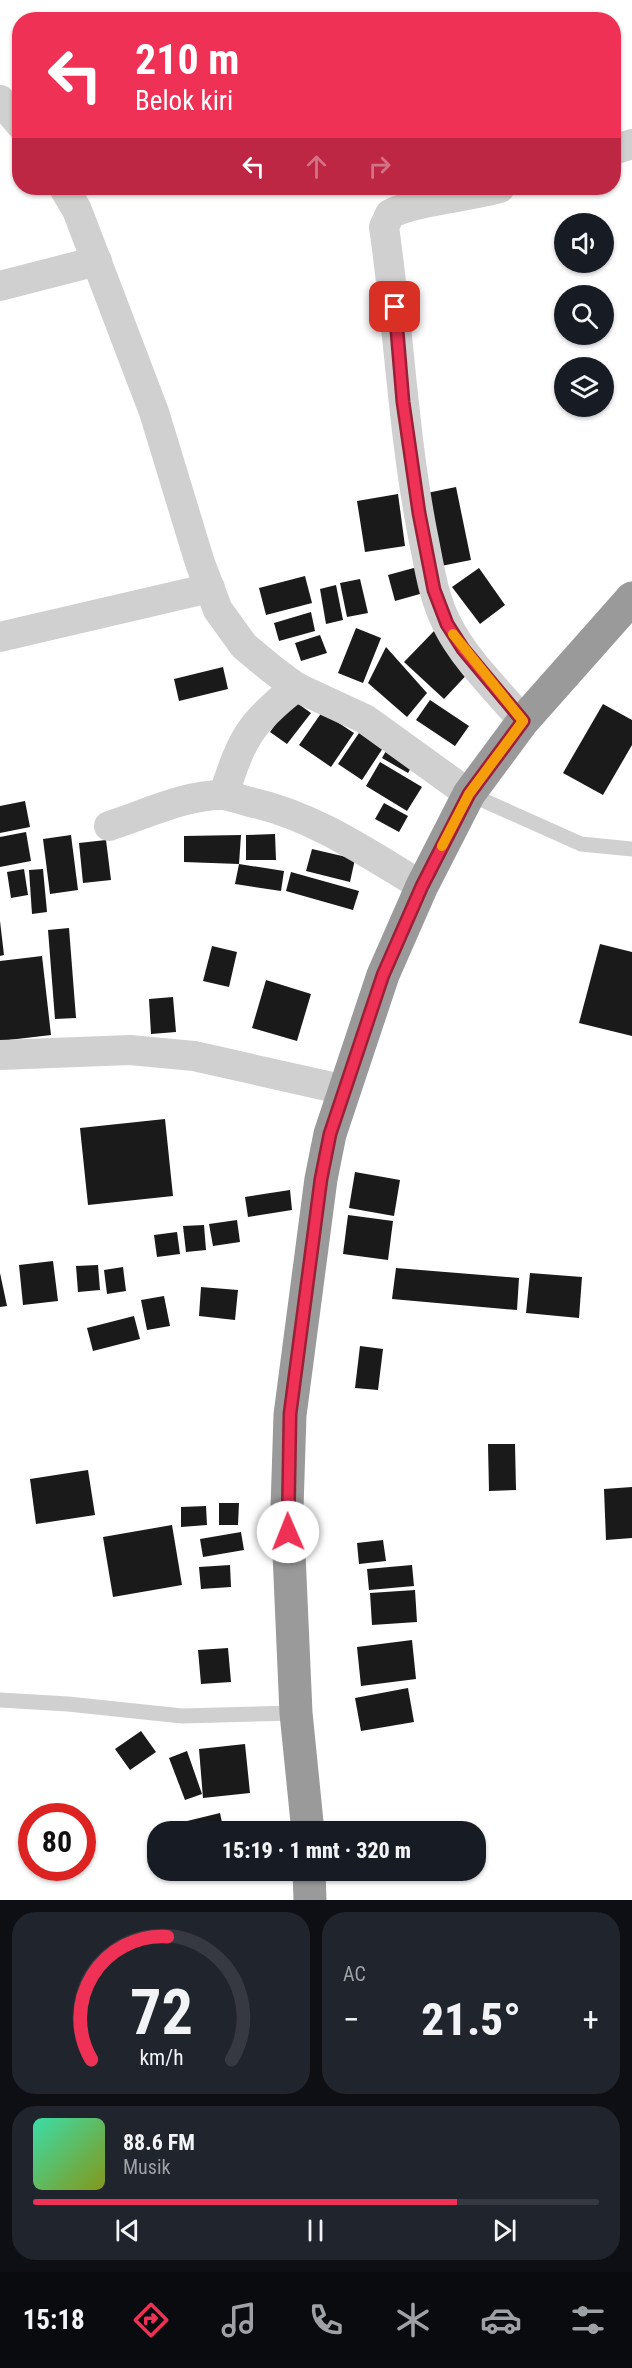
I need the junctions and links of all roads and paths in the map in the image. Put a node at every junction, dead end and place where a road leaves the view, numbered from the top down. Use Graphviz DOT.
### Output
graph roads {
  1 [pos="0,100"];
  2 [pos="12,114"];
  3 [pos="68,195"];
  4 [pos="476,195"];
  5 [pos="97,261"];
  6 [pos="0,286"];
  7 [pos="210,588"];
  8 [pos="632,598"];
  9 [pos="0,638"];
  10 [pos="297,687"];
  11 [pos="523,721"];
  12 [pos="469,794"];
  13 [pos="224,795"];
  14 [pos="109,826"];
  15 [pos="632,849"];
  16 [pos="422,886"];
  17 [pos="0,1055"];
  18 [pos="345,1090"];
  19 [pos="0,1700"];
  20 [pos="296,1713"];
  21 [pos="307,1821"];
  22 [pos="309,1881"];
  23 [pos="310,1900"];
  1 -- 2 [label="street"];
  3 -- 5 [label="street"];
  4 -- 11 [label="street"];
  5 -- 6 [label="street"];
  5 -- 7 [label="street"];
  7 -- 9 [label="street"];
  7 -- 10 [label="street"];
  8 -- 11 [label="highway"];
  10 -- 12 [label="street"];
  10 -- 13 [label="street"];
  11 -- 12 [label="highway"];
  12 -- 15 [label="lane"];
  12 -- 16 [label="highway"];
  13 -- 14 [label="street"];
  13 -- 16 [label="street"];
  16 -- 18 [label="highway"];
  17 -- 18 [label="street"];
  18 -- 20 [label="highway"];
  19 -- 20 [label="lane"];
  20 -- 21 [label="highway"];
  22 -- 23 [label="highway"];
}
